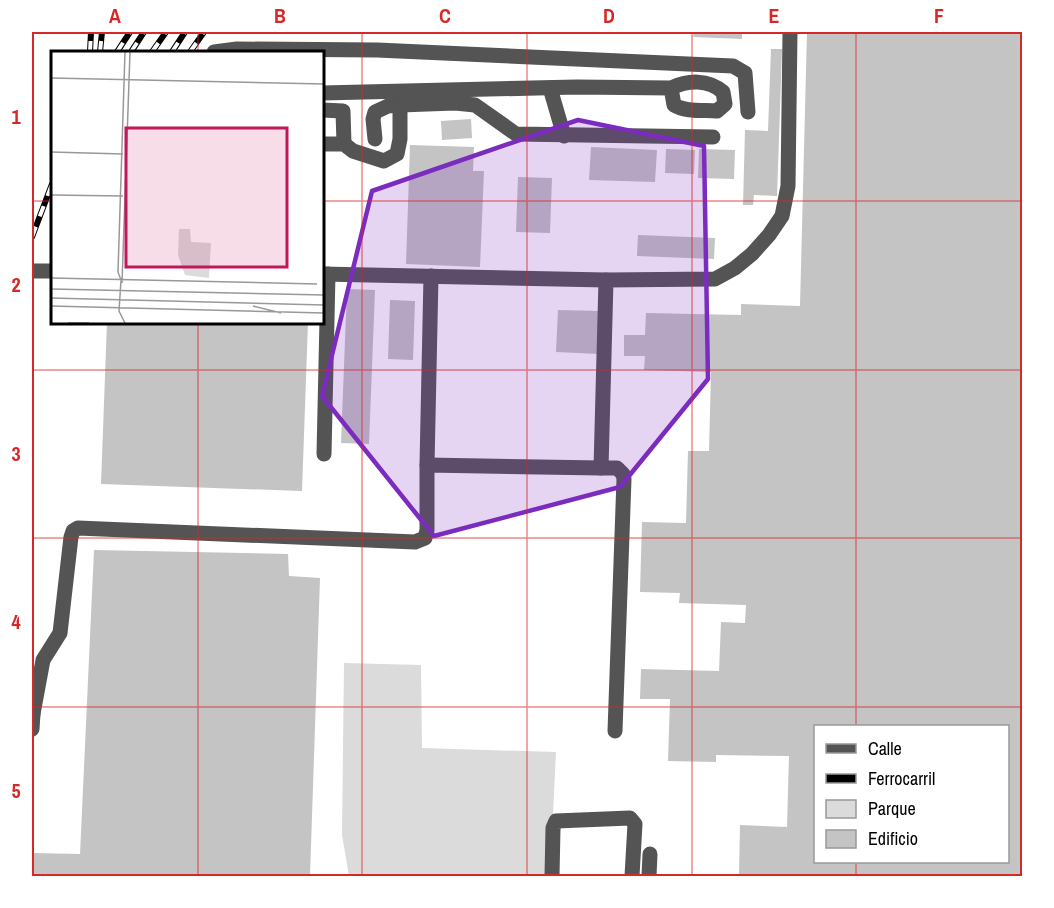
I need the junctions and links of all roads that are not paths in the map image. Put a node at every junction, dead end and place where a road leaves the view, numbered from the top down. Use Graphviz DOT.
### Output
graph roads {
  1 [pos="790,32"];
  2 [pos="226,51"];
  3 [pos="266,51"];
  4 [pos="697,66"];
  5 [pos="698,82"];
  6 [pos="550,88"];
  7 [pos="670,88"];
  8 [pos="324,93"];
  9 [pos="343,93"];
  10 [pos="400,105"];
  11 [pos="697,109"];
  12 [pos="324,110"];
  13 [pos="343,111"];
  14 [pos="748,112"];
  15 [pos="564,136"];
  16 [pos="713,137"];
  17 [pos="375,139"];
  18 [pos="400,139"];
  19 [pos="324,144"];
  20 [pos="344,144"];
  21 [pos="375,157"];
  22 [pos="32,271"];
  23 [pos="51,271"];
  24 [pos="325,274"];
  25 [pos="431,276"];
  26 [pos="606,280"];
  27 [pos="324,454"];
  28 [pos="427,465"];
  29 [pos="601,468"];
  30 [pos="32,719"];
  31 [pos="615,731"];
  32 [pos="650,854"];
  33 [pos="552,876"];
  34 [pos="632,876"];
  35 [pos="650,876"];
  1 -- 26 [label="lane"];
  2 -- 3 [label="lane"];
  3 -- 4 [label="lane"];
  4 -- 5 [label="lane"];
  4 -- 14 [label="lane"];
  5 -- 7 [label="lane"];
  5 -- 11 [label="lane"];
  5 -- 11 [label="lane"];
  6 -- 7 [label="lane"];
  6 -- 9 [label="lane"];
  6 -- 15 [label="lane"];
  7 -- 11 [label="lane"];
  8 -- 9 [label="lane"];
  9 -- 13 [label="lane"];
  10 -- 15 [label="lane"];
  10 -- 17 [label="lane"];
  10 -- 18 [label="lane"];
  12 -- 13 [label="lane"];
  13 -- 20 [label="lane"];
  15 -- 16 [label="lane"];
  17 -- 18 [label="lane"];
  17 -- 21 [label="lane"];
  18 -- 21 [label="lane"];
  19 -- 20 [label="lane"];
  20 -- 21 [label="lane"];
  22 -- 23 [label="lane"];
  24 -- 25 [label="lane"];
  24 -- 27 [label="lane"];
  25 -- 26 [label="lane"];
  25 -- 28 [label="lane"];
  26 -- 29 [label="lane"];
  28 -- 29 [label="lane"];
  28 -- 30 [label="lane"];
  29 -- 31 [label="lane"];
  32 -- 35 [label="lane"];
  33 -- 34 [label="lane"];
}
